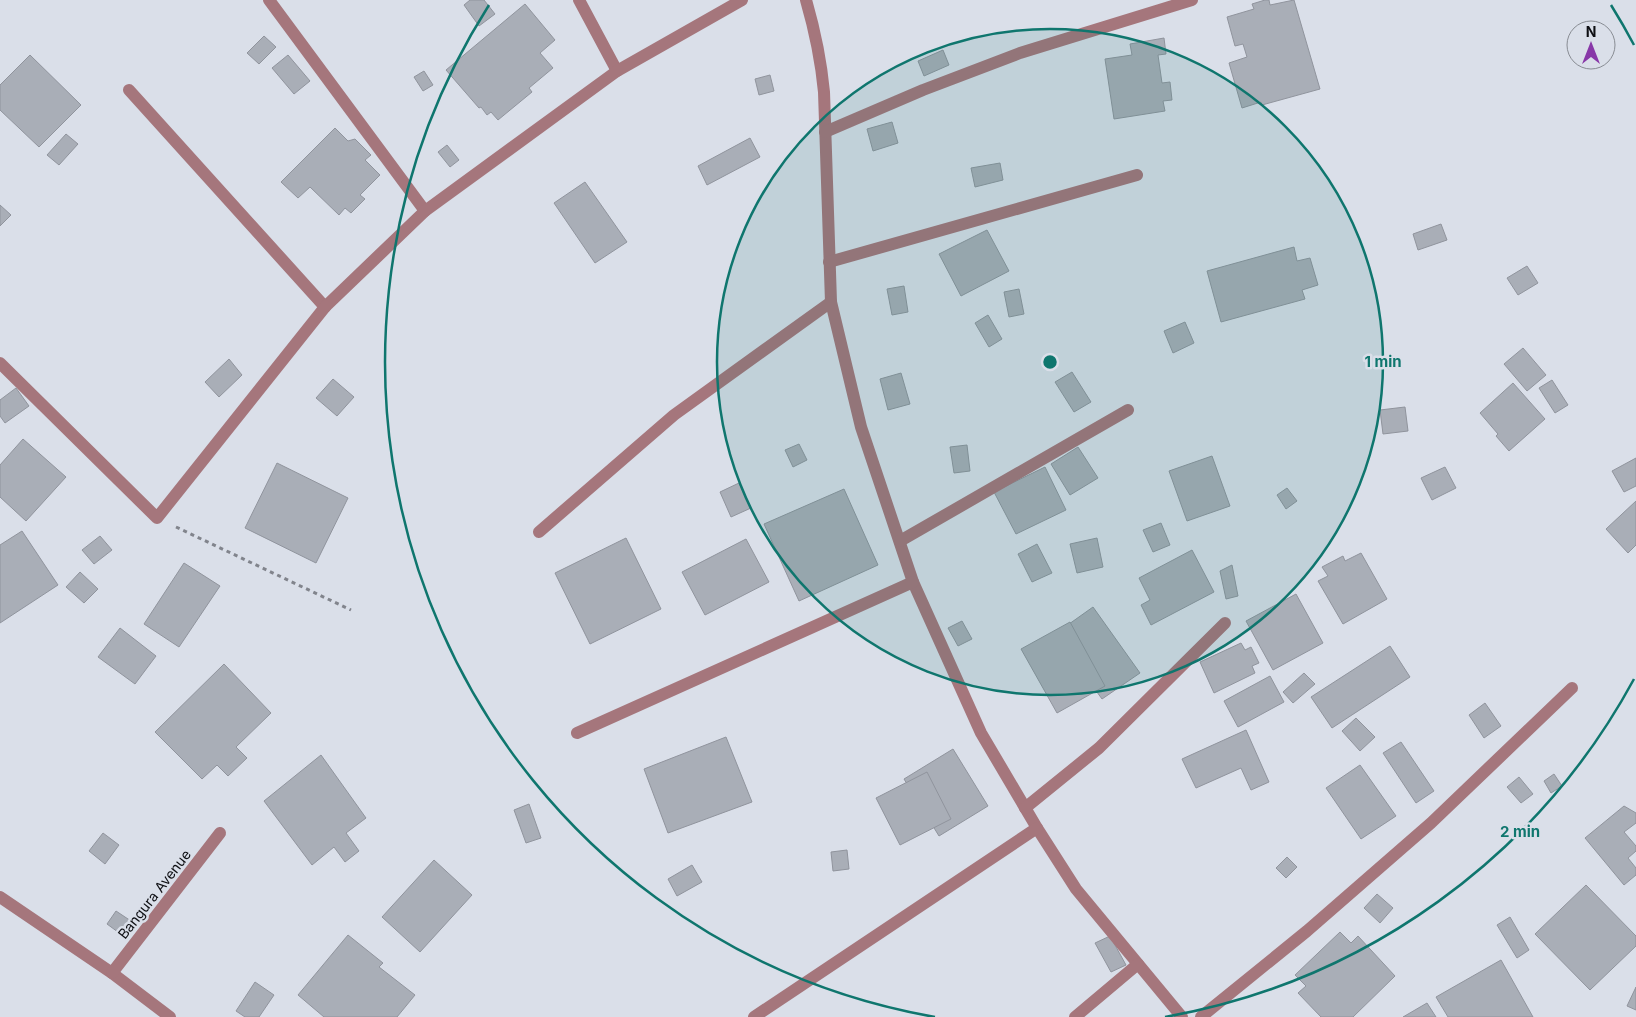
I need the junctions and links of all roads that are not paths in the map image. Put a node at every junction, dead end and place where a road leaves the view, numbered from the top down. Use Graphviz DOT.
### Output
graph roads {
  1 [pos="269,0"];
  2 [pos="579,0"];
  3 [pos="742,0"];
  4 [pos="806,0"];
  5 [pos="1192,0"];
  6 [pos="618,71"];
  7 [pos="128,90"];
  8 [pos="825,132"];
  9 [pos="1137,175"];
  10 [pos="425,211"];
  11 [pos="829,262"];
  12 [pos="831,302"];
  13 [pos="325,308"];
  14 [pos="0,364"];
  15 [pos="1128,410"];
  16 [pos="539,532"];
  17 [pos="900,542"];
  18 [pos="913,582"];
  19 [pos="1225,623"];
  20 [pos="1572,688"];
  21 [pos="577,733"];
  22 [pos="1025,808"];
  23 [pos="1037,828"];
  24 [pos="220,832"];
  25 [pos="0,897"];
  26 [pos="1138,964"];
  27 [pos="112,973"];
  28 [pos="170,1017"];
  29 [pos="754,1017"];
  30 [pos="1075,1017"];
  31 [pos="1182,1017"];
  32 [pos="1201,1017"];
  1 -- 10 [label="street"];
  2 -- 6 [label="street"];
  3 -- 6 [label="street"];
  4 -- 8 [label="street"];
  5 -- 8 [label="street"];
  6 -- 10 [label="street"];
  7 -- 13 [label="street"];
  8 -- 11 [label="street"];
  9 -- 11 [label="street"];
  10 -- 13 [label="street"];
  11 -- 12 [label="street"];
  12 -- 16 [label="street"];
  12 -- 17 [label="street"];
  13 -- 14 [label="street"];
  15 -- 17 [label="street"];
  17 -- 18 [label="street"];
  18 -- 21 [label="street"];
  18 -- 22 [label="street"];
  19 -- 22 [label="street"];
  20 -- 32 [label="street"];
  22 -- 23 [label="street"];
  23 -- 26 [label="street"];
  23 -- 29 [label="street"];
  24 -- 27 [label="street, Bangura Avenue"];
  25 -- 27 [label="street"];
  26 -- 30 [label="street"];
  26 -- 31 [label="street"];
  27 -- 28 [label="street"];
}
